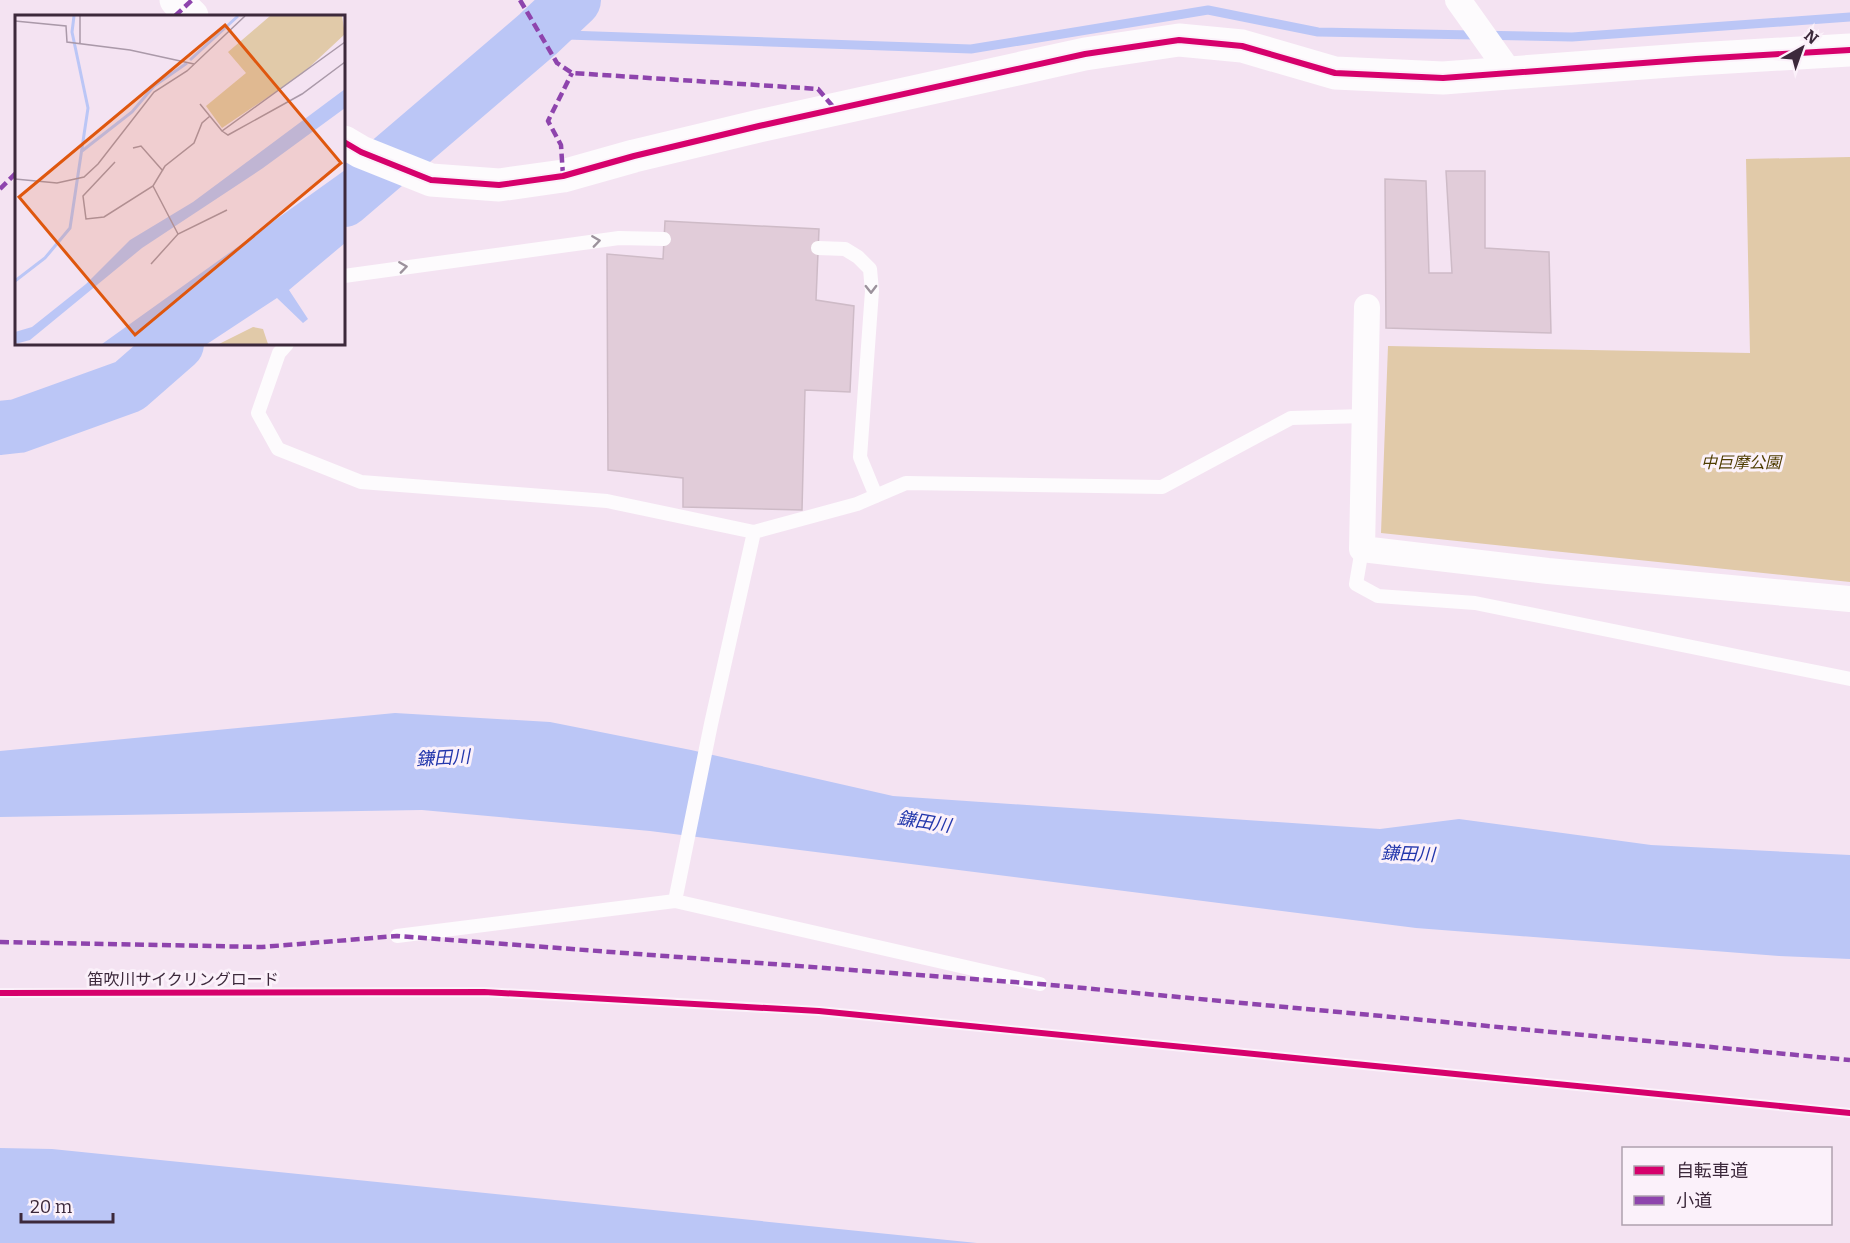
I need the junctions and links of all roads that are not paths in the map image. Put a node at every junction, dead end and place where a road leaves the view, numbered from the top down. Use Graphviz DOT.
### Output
graph roads {
  1 [pos="176,0"];
  2 [pos="1458,0"];
  3 [pos="191,15"];
  4 [pos="1850,50"];
  5 [pos="1510,73"];
  6 [pos="354,148"];
  7 [pos="664,238"];
  8 [pos="818,248"];
  9 [pos="345,275"];
  10 [pos="1367,307"];
  11 [pos="286,345"];
  12 [pos="1365,416"];
  13 [pos="876,496"];
  14 [pos="754,531"];
  15 [pos="1362,549"];
  16 [pos="1850,599"];
  17 [pos="1850,679"];
  18 [pos="675,900"];
  19 [pos="397,936"];
  20 [pos="1040,984"];
  1 -- 3 [label="street"];
  2 -- 5 [label="street"];
  4 -- 5 [label="street"];
  5 -- 6 [label="street"];
  9 -- 7 [label="lane, one-way"];
  8 -- 13 [label="lane, one-way"];
  10 -- 12 [label="street"];
  11 -- 14 [label="lane"];
  12 -- 13 [label="lane"];
  12 -- 15 [label="street"];
  13 -- 14 [label="lane"];
  14 -- 18 [label="lane"];
  15 -- 16 [label="street"];
  15 -- 17 [label="lane"];
  18 -- 19 [label="lane"];
  18 -- 20 [label="lane"];
}
